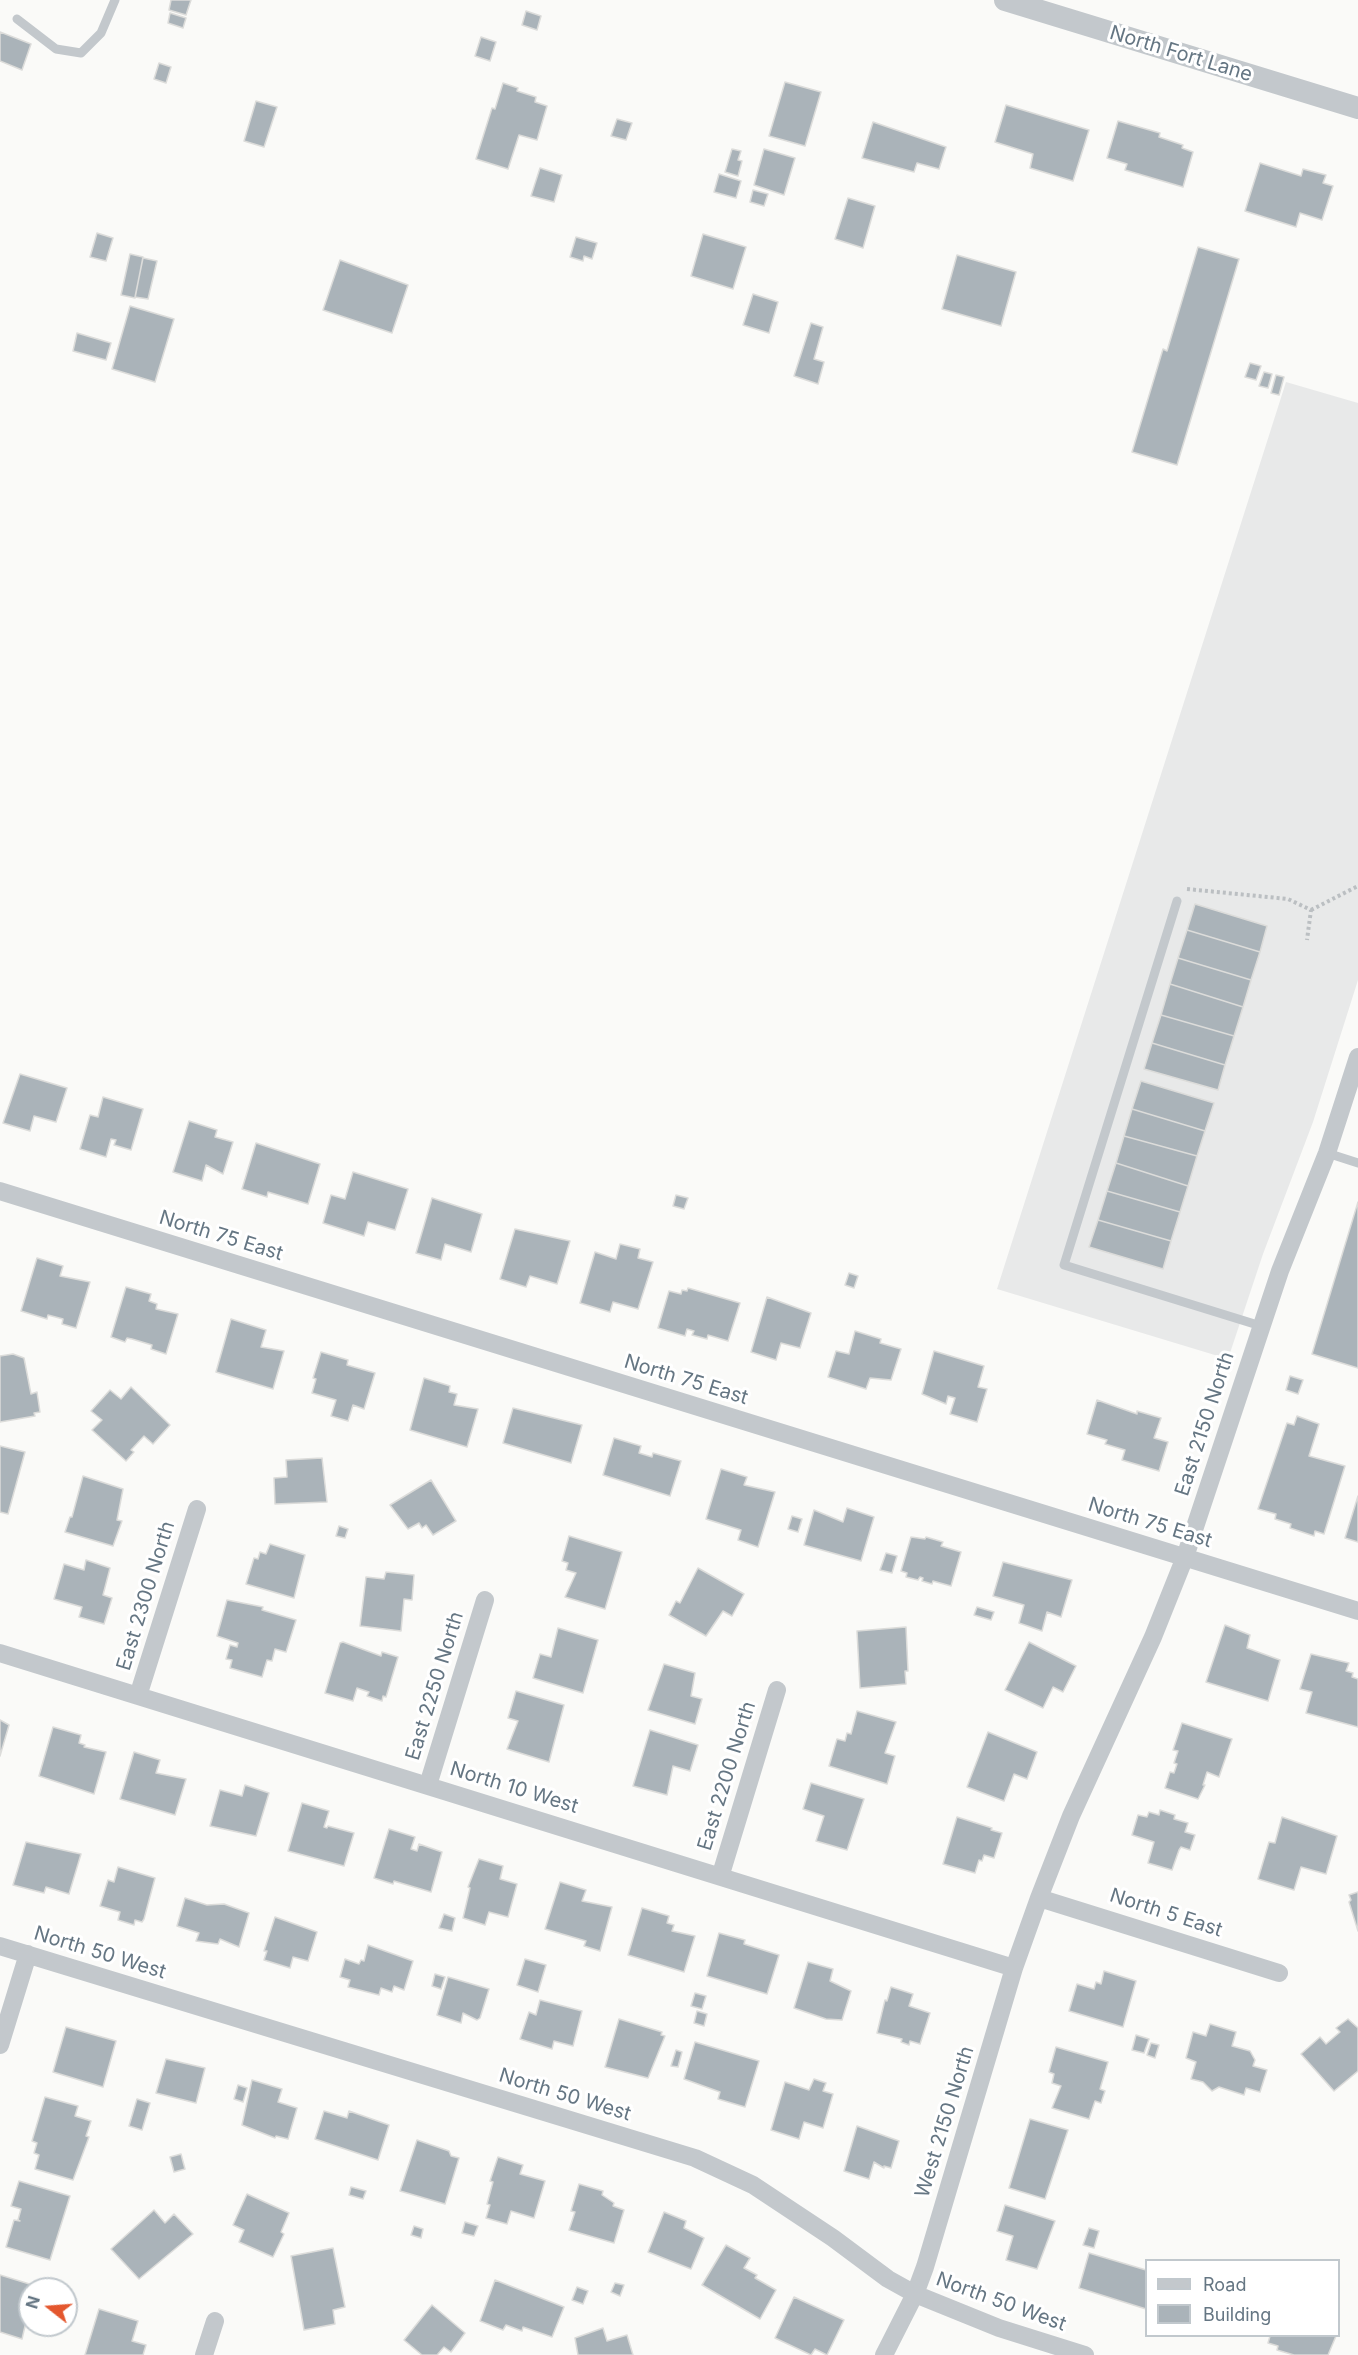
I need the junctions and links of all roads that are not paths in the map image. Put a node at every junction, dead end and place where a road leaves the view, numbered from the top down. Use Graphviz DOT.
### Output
graph roads {
  1 [pos="115,0"];
  2 [pos="1005,0"];
  3 [pos="17,19"];
  4 [pos="1358,108"];
  5 [pos="1177,901"];
  6 [pos="1358,1057"];
  7 [pos="1327,1152"];
  8 [pos="1358,1163"];
  9 [pos="0,1191"];
  10 [pos="1261,1326"];
  11 [pos="197,1509"];
  12 [pos="1185,1557"];
  13 [pos="485,1600"];
  14 [pos="1358,1611"];
  15 [pos="0,1653"];
  16 [pos="777,1690"];
  17 [pos="138,1696"];
  18 [pos="428,1785"];
  19 [pos="721,1874"];
  20 [pos="1040,1898"];
  21 [pos="0,1946"];
  22 [pos="28,1954"];
  23 [pos="1014,1968"];
  24 [pos="1279,1973"];
  25 [pos="0,2045"];
  26 [pos="915,2294"];
  27 [pos="214,2321"];
  28 [pos="204,2355"];
  29 [pos="884,2355"];
  30 [pos="1085,2355"];
  1 -- 3 [label="lane"];
  2 -- 4 [label="street, North Fort Lane"];
  5 -- 10 [label="lane"];
  6 -- 7 [label="street, East 2150 North"];
  7 -- 8 [label="lane"];
  7 -- 10 [label="street, East 2150 North"];
  9 -- 12 [label="street, North 75 East"];
  10 -- 12 [label="street, East 2150 North"];
  11 -- 17 [label="street, East 2300 North"];
  12 -- 14 [label="street, North 75 East"];
  12 -- 20 [label="street, East 2150 North"];
  13 -- 18 [label="street, East 2250 North"];
  15 -- 17 [label="street, North 10 West"];
  16 -- 19 [label="street, East 2200 North"];
  17 -- 18 [label="street, North 10 West"];
  18 -- 19 [label="street, North 10 West"];
  19 -- 23 [label="street, North 10 West"];
  20 -- 23 [label="street, West 2150 North"];
  20 -- 24 [label="street, North 5 East"];
  21 -- 22 [label="street, North 50 West"];
  22 -- 25 [label="street"];
  22 -- 26 [label="street, North 50 West"];
  23 -- 26 [label="street, West 2150 North"];
  26 -- 29 [label="street, West 2150 North"];
  26 -- 30 [label="street, North 50 West"];
  27 -- 28 [label="street"];
}
